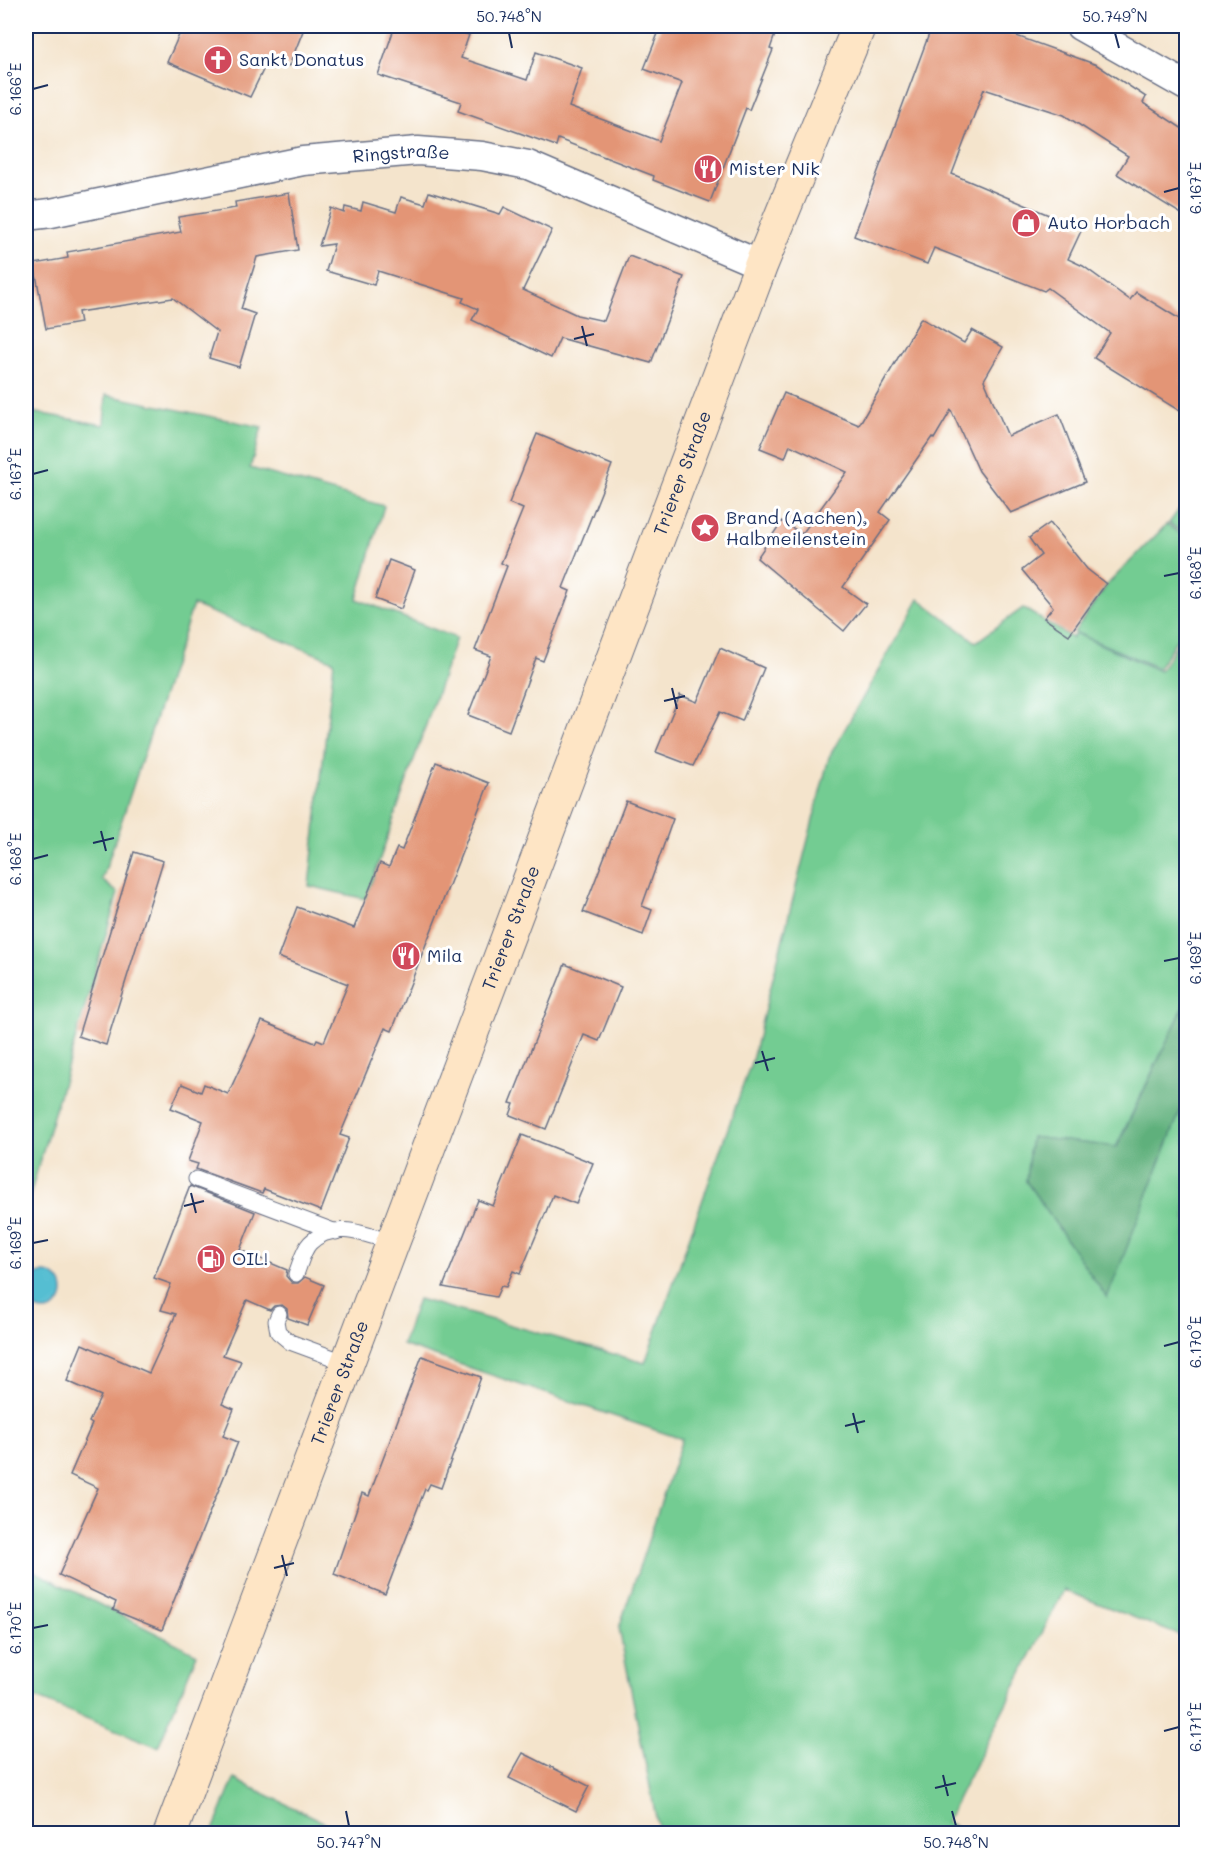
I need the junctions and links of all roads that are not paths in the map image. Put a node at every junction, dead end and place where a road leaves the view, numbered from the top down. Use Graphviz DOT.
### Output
graph roads {
  1 [pos="860,26"];
  2 [pos="1080,26"];
  3 [pos="1186,86"];
  4 [pos="26,216"];
  5 [pos="761,265"];
  6 [pos="196,1179"];
  7 [pos="336,1232"];
  8 [pos="391,1242"];
  9 [pos="296,1274"];
  10 [pos="279,1314"];
  11 [pos="347,1363"];
  12 [pos="170,1833"];
  1 -- 5 [label="main road, Trierer Straße"];
  2 -- 3 [label="street"];
  4 -- 5 [label="street, Ringstraße"];
  5 -- 8 [label="main road, Trierer Straße"];
  6 -- 7 [label="lane"];
  7 -- 8 [label="lane"];
  7 -- 9 [label="lane"];
  8 -- 11 [label="main road, Trierer Straße"];
  10 -- 11 [label="lane"];
  11 -- 12 [label="main road, Trierer Straße"];
}
